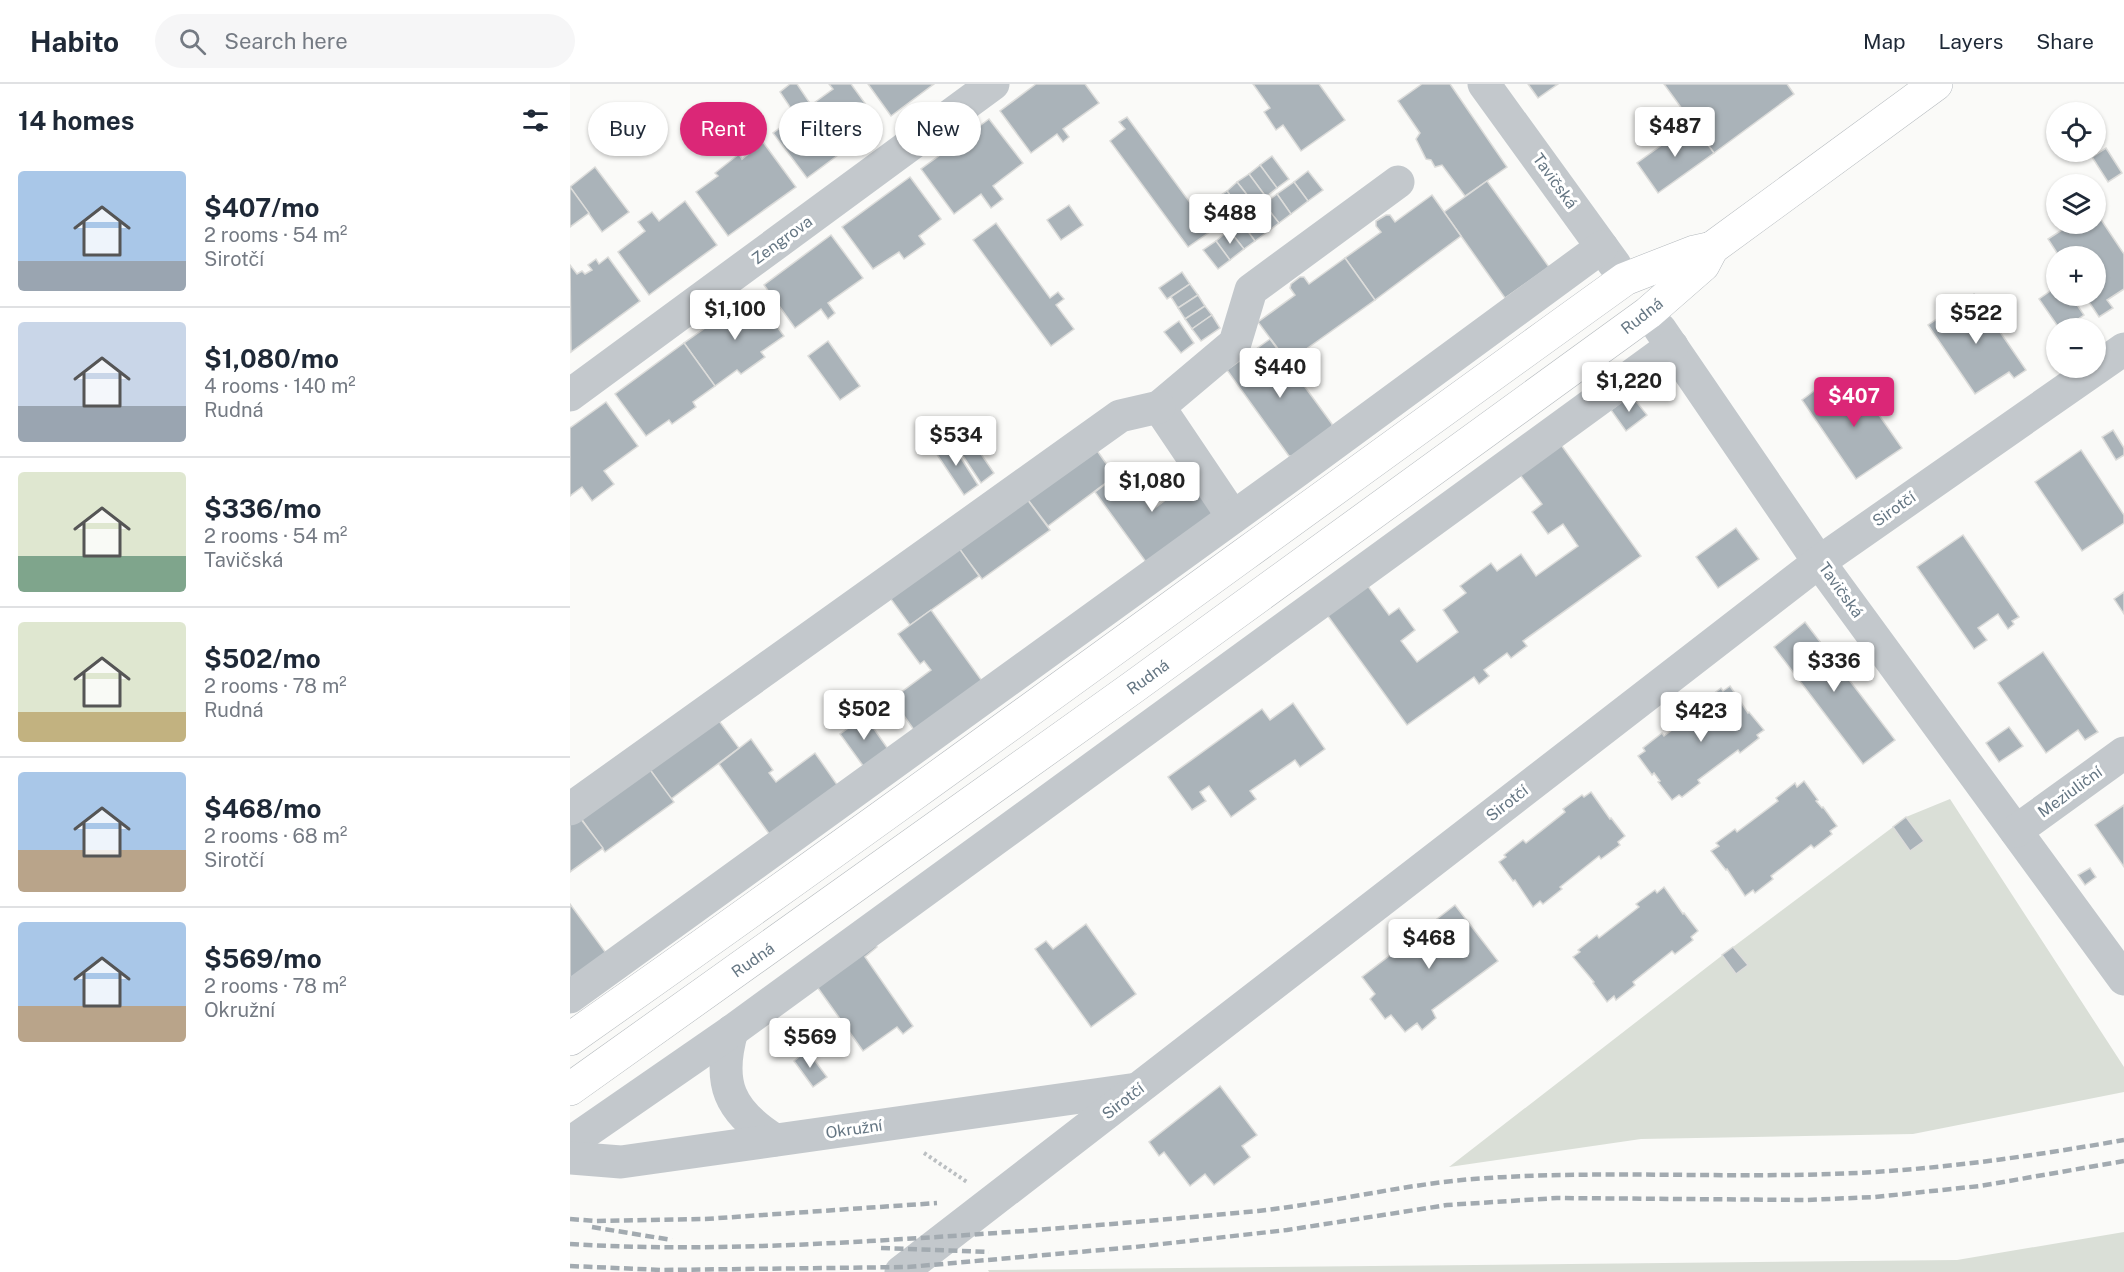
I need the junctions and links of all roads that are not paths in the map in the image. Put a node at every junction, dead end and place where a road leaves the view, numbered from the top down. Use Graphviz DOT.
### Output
graph roads {
  1 [pos="993,84"];
  2 [pos="1484,84"];
  3 [pos="1936,84"];
  4 [pos="1398,182"];
  5 [pos="1602,247"];
  6 [pos="1712,248"];
  7 [pos="1625,279"];
  8 [pos="1648,313"];
  9 [pos="1672,346"];
  10 [pos="2124,349"];
  11 [pos="570,395"];
  12 [pos="1159,407"];
  13 [pos="1233,518"];
  14 [pos="1819,562"];
  15 [pos="2124,753"];
  16 [pos="570,809"];
  17 [pos="2016,831"];
  18 [pos="2124,979"];
  19 [pos="570,997"];
  20 [pos="732,1031"];
  21 [pos="570,1039"];
  22 [pos="570,1089"];
  23 [pos="1139,1089"];
  24 [pos="775,1140"];
  25 [pos="570,1143"];
  26 [pos="570,1158"];
  27 [pos="901,1272"];
  1 -- 11 [label="street, Zengrova"];
  2 -- 5 [label="street, Tavičská"];
  3 -- 6 [label="main road, Rudná"];
  4 -- 12 [label="street"];
  5 -- 7 [label="street, Tavičská"];
  5 -- 13 [label="street"];
  6 -- 7 [label="main road, Rudná"];
  6 -- 8 [label="main road, Rudná"];
  7 -- 21 [label="main road, Rudná"];
  8 -- 9 [label="street, Tavičská"];
  8 -- 22 [label="main road, Rudná"];
  9 -- 14 [label="street, Tavičská"];
  9 -- 20 [label="street"];
  10 -- 14 [label="street, Sirotčí"];
  12 -- 13 [label="street"];
  12 -- 16 [label="street"];
  13 -- 19 [label="street"];
  14 -- 17 [label="street, Tavičská"];
  14 -- 23 [label="street, Sirotčí"];
  15 -- 17 [label="street, Meziuliční"];
  17 -- 18 [label="street, Tavičská"];
  20 -- 24 [label="street"];
  20 -- 25 [label="street"];
  23 -- 24 [label="street, Okružní"];
  23 -- 27 [label="street, Sirotčí"];
  24 -- 26 [label="street, Okružní"];
}
